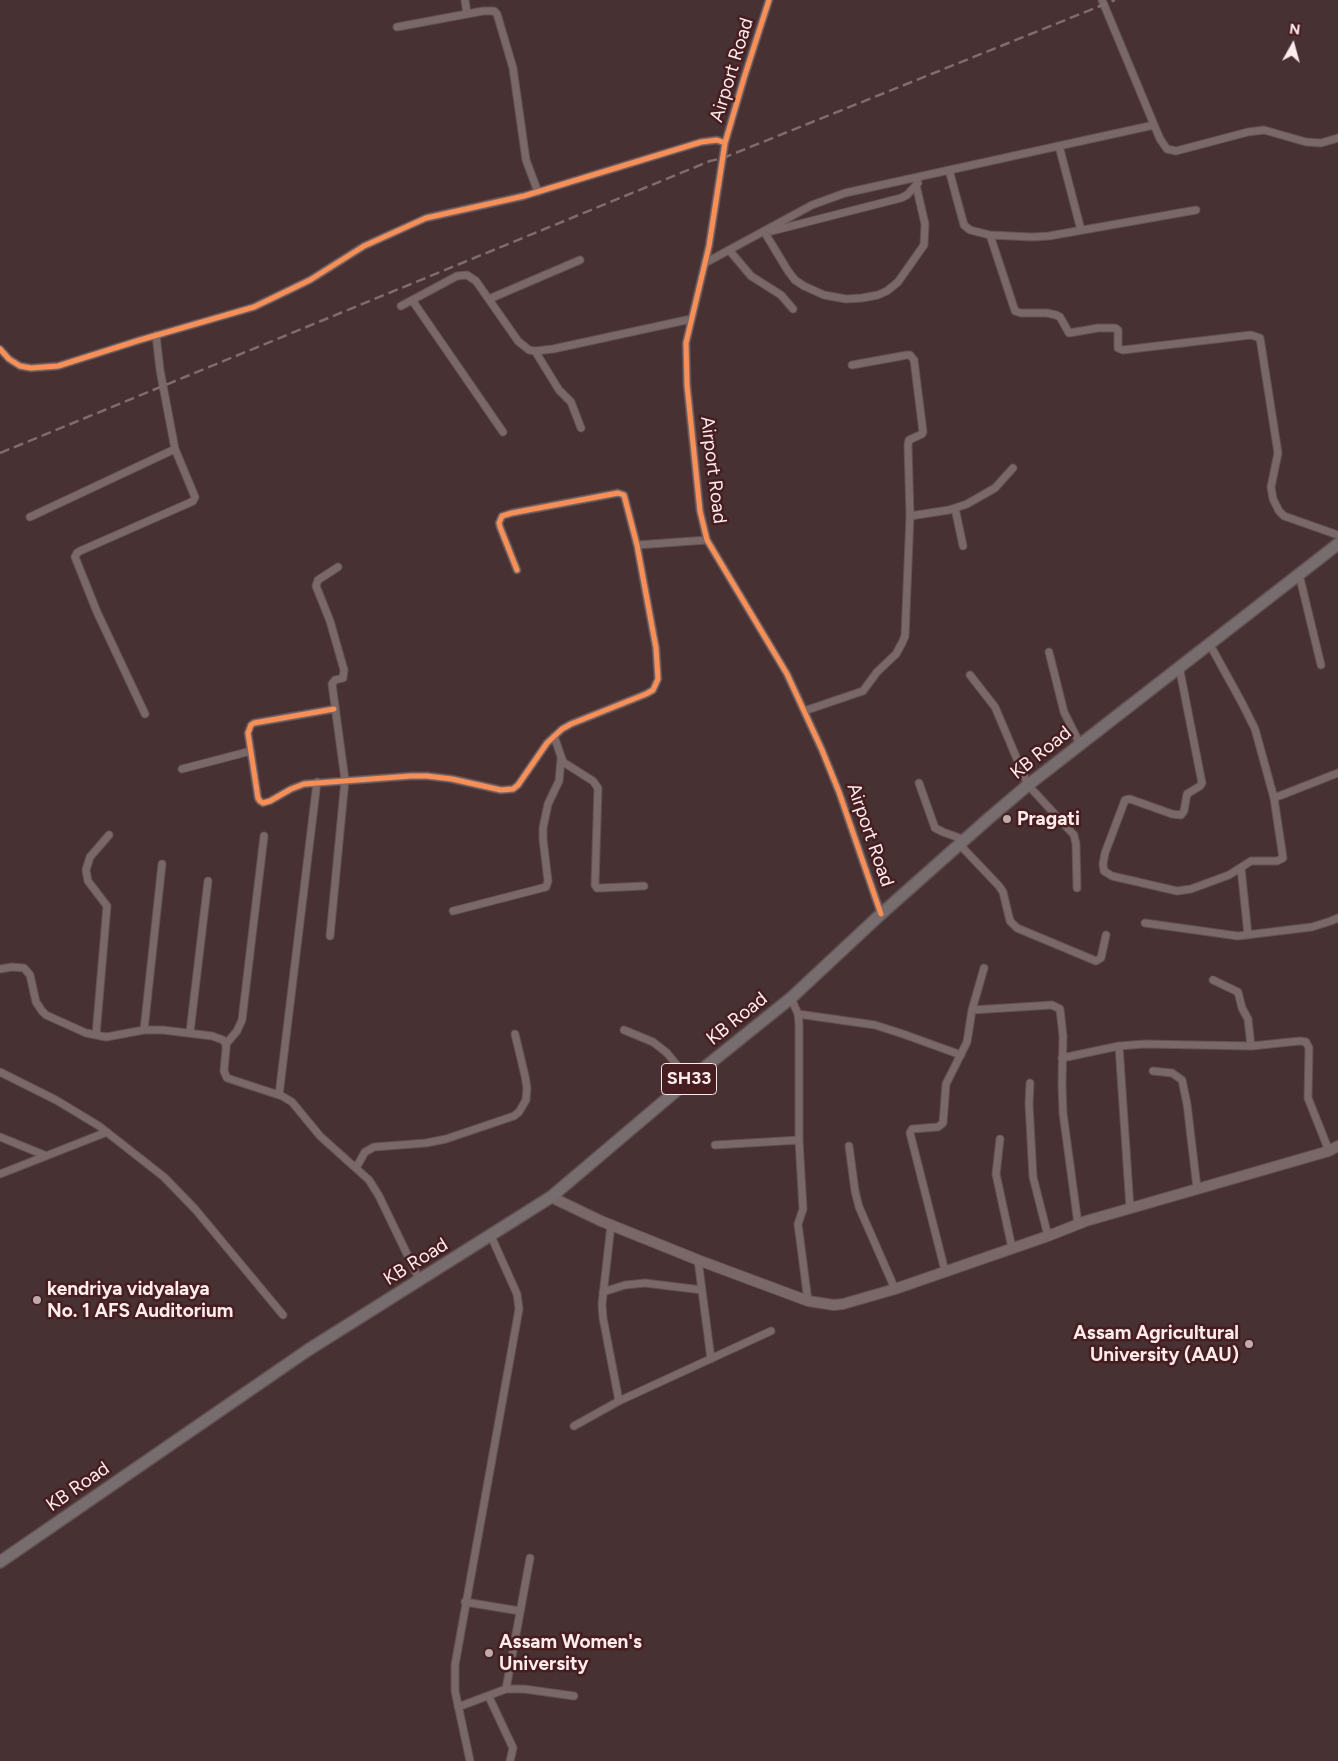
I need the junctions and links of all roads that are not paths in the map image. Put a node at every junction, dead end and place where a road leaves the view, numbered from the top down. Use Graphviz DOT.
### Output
graph roads {
  1 [pos="464,0"];
  2 [pos="769,0"];
  3 [pos="1102,0"];
  4 [pos="467,14"];
  5 [pos="397,27"];
  6 [pos="1154,126"];
  7 [pos="1338,138"];
  8 [pos="725,143"];
  9 [pos="1059,146"];
  10 [pos="949,170"];
  11 [pos="925,176"];
  12 [pos="916,186"];
  13 [pos="538,192"];
  14 [pos="1196,210"];
  15 [pos="1081,230"];
  16 [pos="762,234"];
  17 [pos="990,235"];
  18 [pos="729,250"];
  19 [pos="580,260"];
  20 [pos="705,263"];
  21 [pos="489,299"];
  22 [pos="412,300"];
  23 [pos="401,306"];
  24 [pos="793,309"];
  25 [pos="691,319"];
  26 [pos="156,335"];
  27 [pos="0,349"];
  28 [pos="535,351"];
  29 [pos="852,364"];
  30 [pos="581,428"];
  31 [pos="503,432"];
  32 [pos="175,449"];
  33 [pos="1013,468"];
  34 [pos="955,508"];
  35 [pos="910,516"];
  36 [pos="30,517"];
  37 [pos="1338,536"];
  38 [pos="707,540"];
  39 [pos="1338,544"];
  40 [pos="637,545"];
  41 [pos="963,546"];
  42 [pos="338,567"];
  43 [pos="517,570"];
  44 [pos="1299,574"];
  45 [pos="1209,643"];
  46 [pos="1049,652"];
  47 [pos="1321,665"];
  48 [pos="1179,666"];
  49 [pos="970,675"];
  50 [pos="334,709"];
  51 [pos="804,711"];
  52 [pos="145,714"];
  53 [pos="554,736"];
  54 [pos="1080,744"];
  55 [pos="251,750"];
  56 [pos="561,759"];
  57 [pos="182,769"];
  58 [pos="1338,773"];
  59 [pos="345,780"];
  60 [pos="317,782"];
  61 [pos="919,782"];
  62 [pos="1028,785"];
  63 [pos="1274,798"];
  64 [pos="109,835"];
  65 [pos="264,836"];
  66 [pos="962,842"];
  67 [pos="162,864"];
  68 [pos="1241,868"];
  69 [pos="208,880"];
  70 [pos="644,886"];
  71 [pos="1077,888"];
  72 [pos="453,911"];
  73 [pos="881,914"];
  74 [pos="1338,918"];
  75 [pos="1145,923"];
  76 [pos="1106,935"];
  77 [pos="1248,935"];
  78 [pos="330,936"];
  79 [pos="984,968"];
  80 [pos="0,969"];
  81 [pos="1213,980"];
  82 [pos="790,998"];
  83 [pos="972,1010"];
  84 [pos="798,1014"];
  85 [pos="144,1030"];
  86 [pos="624,1030"];
  87 [pos="190,1032"];
  88 [pos="515,1034"];
  89 [pos="96,1035"];
  90 [pos="226,1044"];
  91 [pos="1119,1046"];
  92 [pos="1251,1046"];
  93 [pos="961,1055"];
  94 [pos="1062,1058"];
  95 [pos="1153,1071"];
  96 [pos="0,1072"];
  97 [pos="689,1080"];
  98 [pos="1030,1083"];
  99 [pos="279,1095"];
  100 [pos="107,1132"];
  101 [pos="0,1137"];
  102 [pos="1000,1139"];
  103 [pos="800,1140"];
  104 [pos="715,1145"];
  105 [pos="849,1146"];
  106 [pos="1334,1148"];
  107 [pos="44,1155"];
  108 [pos="356,1168"];
  109 [pos="0,1174"];
  110 [pos="1197,1188"];
  111 [pos="551,1197"];
  112 [pos="1130,1208"];
  113 [pos="1078,1224"];
  114 [pos="611,1225"];
  115 [pos="491,1236"];
  116 [pos="1048,1236"];
  117 [pos="1012,1248"];
  118 [pos="698,1260"];
  119 [pos="945,1272"];
  120 [pos="420,1281"];
  121 [pos="895,1289"];
  122 [pos="702,1290"];
  123 [pos="603,1292"];
  124 [pos="808,1301"];
  125 [pos="283,1315"];
  126 [pos="771,1332"];
  127 [pos="710,1359"];
  128 [pos="619,1401"];
  129 [pos="574,1426"];
  130 [pos="530,1558"];
  131 [pos="0,1562"];
  132 [pos="466,1602"];
  133 [pos="520,1611"];
  134 [pos="506,1689"];
  135 [pos="574,1696"];
  136 [pos="489,1697"];
  137 [pos="458,1707"];
  138 [pos="470,1761"];
  139 [pos="510,1761"];
  1 -- 4 [label="street"];
  2 -- 8 [label="street, Airport Road"];
  3 -- 6 [label="street"];
  4 -- 5 [label="street"];
  4 -- 13 [label="street"];
  6 -- 7 [label="street"];
  6 -- 9 [label="street"];
  8 -- 13 [label="street"];
  8 -- 20 [label="street, Airport Road"];
  9 -- 10 [label="street"];
  9 -- 15 [label="street"];
  10 -- 11 [label="street"];
  10 -- 17 [label="street"];
  11 -- 12 [label="street"];
  11 -- 16 [label="street"];
  12 -- 16 [label="street"];
  12 -- 16 [label="street"];
  13 -- 26 [label="street"];
  14 -- 15 [label="street"];
  15 -- 17 [label="street"];
  16 -- 18 [label="street"];
  17 -- 37 [label="street"];
  18 -- 20 [label="street"];
  18 -- 24 [label="street"];
  19 -- 21 [label="street"];
  20 -- 25 [label="street, Airport Road"];
  21 -- 22 [label="street"];
  21 -- 28 [label="street"];
  22 -- 23 [label="street"];
  22 -- 31 [label="street"];
  25 -- 28 [label="street"];
  25 -- 38 [label="street, Airport Road"];
  26 -- 27 [label="street"];
  26 -- 32 [label="street"];
  28 -- 30 [label="street"];
  29 -- 35 [label="street"];
  32 -- 36 [label="street"];
  32 -- 52 [label="street"];
  33 -- 34 [label="street"];
  34 -- 35 [label="street"];
  34 -- 41 [label="street"];
  35 -- 51 [label="street"];
  38 -- 40 [label="street"];
  38 -- 51 [label="street, Airport Road"];
  39 -- 44 [label="main road, KB Road / SH33"];
  40 -- 43 [label="street"];
  40 -- 53 [label="street"];
  42 -- 50 [label="street"];
  44 -- 45 [label="main road, KB Road / SH33"];
  44 -- 47 [label="street"];
  45 -- 48 [label="main road, KB Road / SH33"];
  45 -- 63 [label="street"];
  46 -- 54 [label="street"];
  48 -- 54 [label="main road, KB Road / SH33"];
  48 -- 68 [label="street"];
  49 -- 62 [label="street"];
  50 -- 55 [label="street"];
  50 -- 59 [label="street"];
  51 -- 73 [label="street, Airport Road"];
  53 -- 56 [label="street"];
  53 -- 59 [label="street"];
  54 -- 62 [label="main road, KB Road / SH33"];
  55 -- 57 [label="street"];
  55 -- 60 [label="street"];
  56 -- 70 [label="street"];
  56 -- 72 [label="street"];
  58 -- 63 [label="street"];
  59 -- 60 [label="street"];
  59 -- 78 [label="street"];
  60 -- 99 [label="street"];
  61 -- 66 [label="street"];
  62 -- 66 [label="main road, KB Road / SH33"];
  62 -- 71 [label="street"];
  63 -- 68 [label="street"];
  64 -- 89 [label="street"];
  65 -- 90 [label="street"];
  66 -- 73 [label="main road, KB Road / SH33"];
  66 -- 76 [label="street"];
  67 -- 85 [label="street"];
  68 -- 77 [label="street"];
  69 -- 87 [label="street"];
  73 -- 82 [label="main road, KB Road / SH33"];
  74 -- 77 [label="street"];
  75 -- 77 [label="street"];
  79 -- 83 [label="street"];
  80 -- 89 [label="street"];
  81 -- 92 [label="street"];
  82 -- 84 [label="street"];
  82 -- 97 [label="main road, KB Road / SH33"];
  83 -- 93 [label="street"];
  83 -- 94 [label="street"];
  84 -- 93 [label="street"];
  84 -- 103 [label="street"];
  85 -- 87 [label="street"];
  85 -- 89 [label="street"];
  86 -- 97 [label="street"];
  87 -- 90 [label="street"];
  88 -- 108 [label="street"];
  90 -- 99 [label="street"];
  91 -- 92 [label="street"];
  91 -- 94 [label="street"];
  91 -- 112 [label="street"];
  92 -- 106 [label="street"];
  93 -- 119 [label="street"];
  94 -- 113 [label="street"];
  95 -- 110 [label="street"];
  96 -- 100 [label="street"];
  97 -- 111 [label="main road, KB Road / SH33"];
  98 -- 116 [label="street"];
  99 -- 108 [label="street"];
  100 -- 107 [label="street"];
  100 -- 125 [label="street"];
  101 -- 107 [label="street"];
  102 -- 117 [label="street"];
  103 -- 104 [label="street"];
  103 -- 124 [label="street"];
  105 -- 121 [label="street"];
  106 -- 110 [label="main road"];
  107 -- 109 [label="street"];
  108 -- 120 [label="street"];
  110 -- 112 [label="main road"];
  111 -- 114 [label="main road"];
  111 -- 115 [label="main road, KB Road / SH33"];
  112 -- 113 [label="main road"];
  113 -- 116 [label="main road"];
  114 -- 118 [label="main road"];
  114 -- 123 [label="street"];
  115 -- 120 [label="main road, KB Road / SH33"];
  115 -- 132 [label="street"];
  116 -- 117 [label="main road"];
  117 -- 119 [label="main road"];
  118 -- 122 [label="street"];
  118 -- 124 [label="main road"];
  119 -- 121 [label="main road"];
  120 -- 131 [label="main road, KB Road / SH33"];
  121 -- 124 [label="main road"];
  122 -- 123 [label="street"];
  122 -- 127 [label="street"];
  123 -- 128 [label="street"];
  126 -- 127 [label="street"];
  127 -- 128 [label="street"];
  128 -- 129 [label="street"];
  130 -- 133 [label="street"];
  132 -- 133 [label="street"];
  132 -- 137 [label="street"];
  133 -- 134 [label="street"];
  134 -- 135 [label="street"];
  134 -- 136 [label="street"];
  136 -- 137 [label="street"];
  136 -- 139 [label="street"];
  137 -- 138 [label="street"];
}
